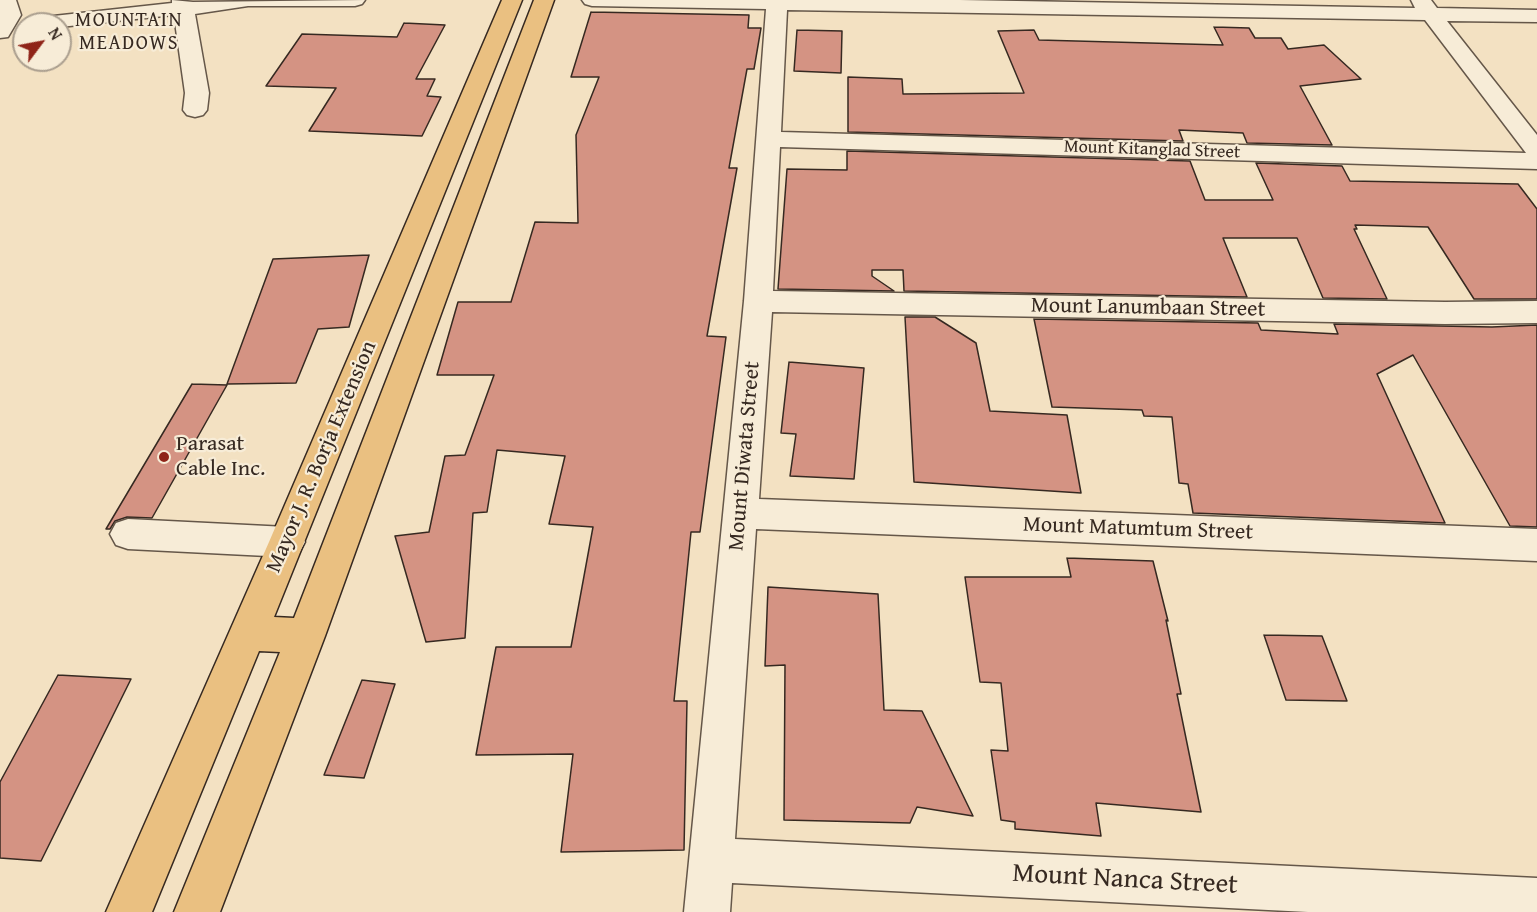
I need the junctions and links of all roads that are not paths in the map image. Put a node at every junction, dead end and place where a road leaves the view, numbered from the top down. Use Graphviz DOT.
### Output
graph roads {
  1 [pos="247,0"];
  2 [pos="355,0"];
  3 [pos="512,0"];
  4 [pos="544,0"];
  5 [pos="592,0"];
  6 [pos="30,1"];
  7 [pos="777,1"];
  8 [pos="5,2"];
  9 [pos="182,4"];
  10 [pos="1001,4"];
  11 [pos="1202,5"];
  12 [pos="1425,7"];
  13 [pos="1537,16"];
  14 [pos="72,19"];
  15 [pos="9,29"];
  16 [pos="195,110"];
  17 [pos="768,139"];
  18 [pos="1537,151"];
  19 [pos="1537,161"];
  20 [pos="758,301"];
  21 [pos="1537,312"];
  22 [pos="739,513"];
  23 [pos="128,534"];
  24 [pos="287,542"];
  25 [pos="1537,545"];
  26 [pos="247,633"];
  27 [pos="306,636"];
  28 [pos="712,860"];
  29 [pos="1537,901"];
  30 [pos="129,912"];
  31 [pos="197,912"];
  32 [pos="707,912"];
  1 -- 2 [label="street"];
  1 -- 9 [label="street"];
  3 -- 24 [label="main road, Mayor J. R. Borja Extension"];
  4 -- 27 [label="main road, Mayor J. R. Borja Extension"];
  5 -- 7 [label="street"];
  6 -- 8 [label="street"];
  7 -- 10 [label="street"];
  7 -- 17 [label="street, Mount Diwata Street"];
  8 -- 15 [label="street"];
  9 -- 14 [label="street"];
  9 -- 16 [label="street"];
  10 -- 11 [label="street"];
  11 -- 12 [label="street"];
  12 -- 13 [label="street"];
  12 -- 18 [label="street"];
  17 -- 19 [label="street, Mount Kitanglad Street"];
  17 -- 20 [label="street, Mount Diwata Street"];
  20 -- 21 [label="street, Mount Lanumbaan Street"];
  20 -- 22 [label="street, Mount Diwata Street"];
  22 -- 25 [label="street, Mount Matumtum Street"];
  22 -- 28 [label="street, Mount Diwata Street"];
  23 -- 24 [label="street"];
  24 -- 26 [label="main road, Mayor J. R. Borja Extension"];
  26 -- 27 [label="main road"];
  26 -- 30 [label="main road, Mayor J. R. Borja Extension"];
  27 -- 31 [label="main road, Mayor J. R. Borja Extension"];
  28 -- 29 [label="street, Mount Nanca Street"];
  28 -- 32 [label="street, Mount Diwata Street"];
}
